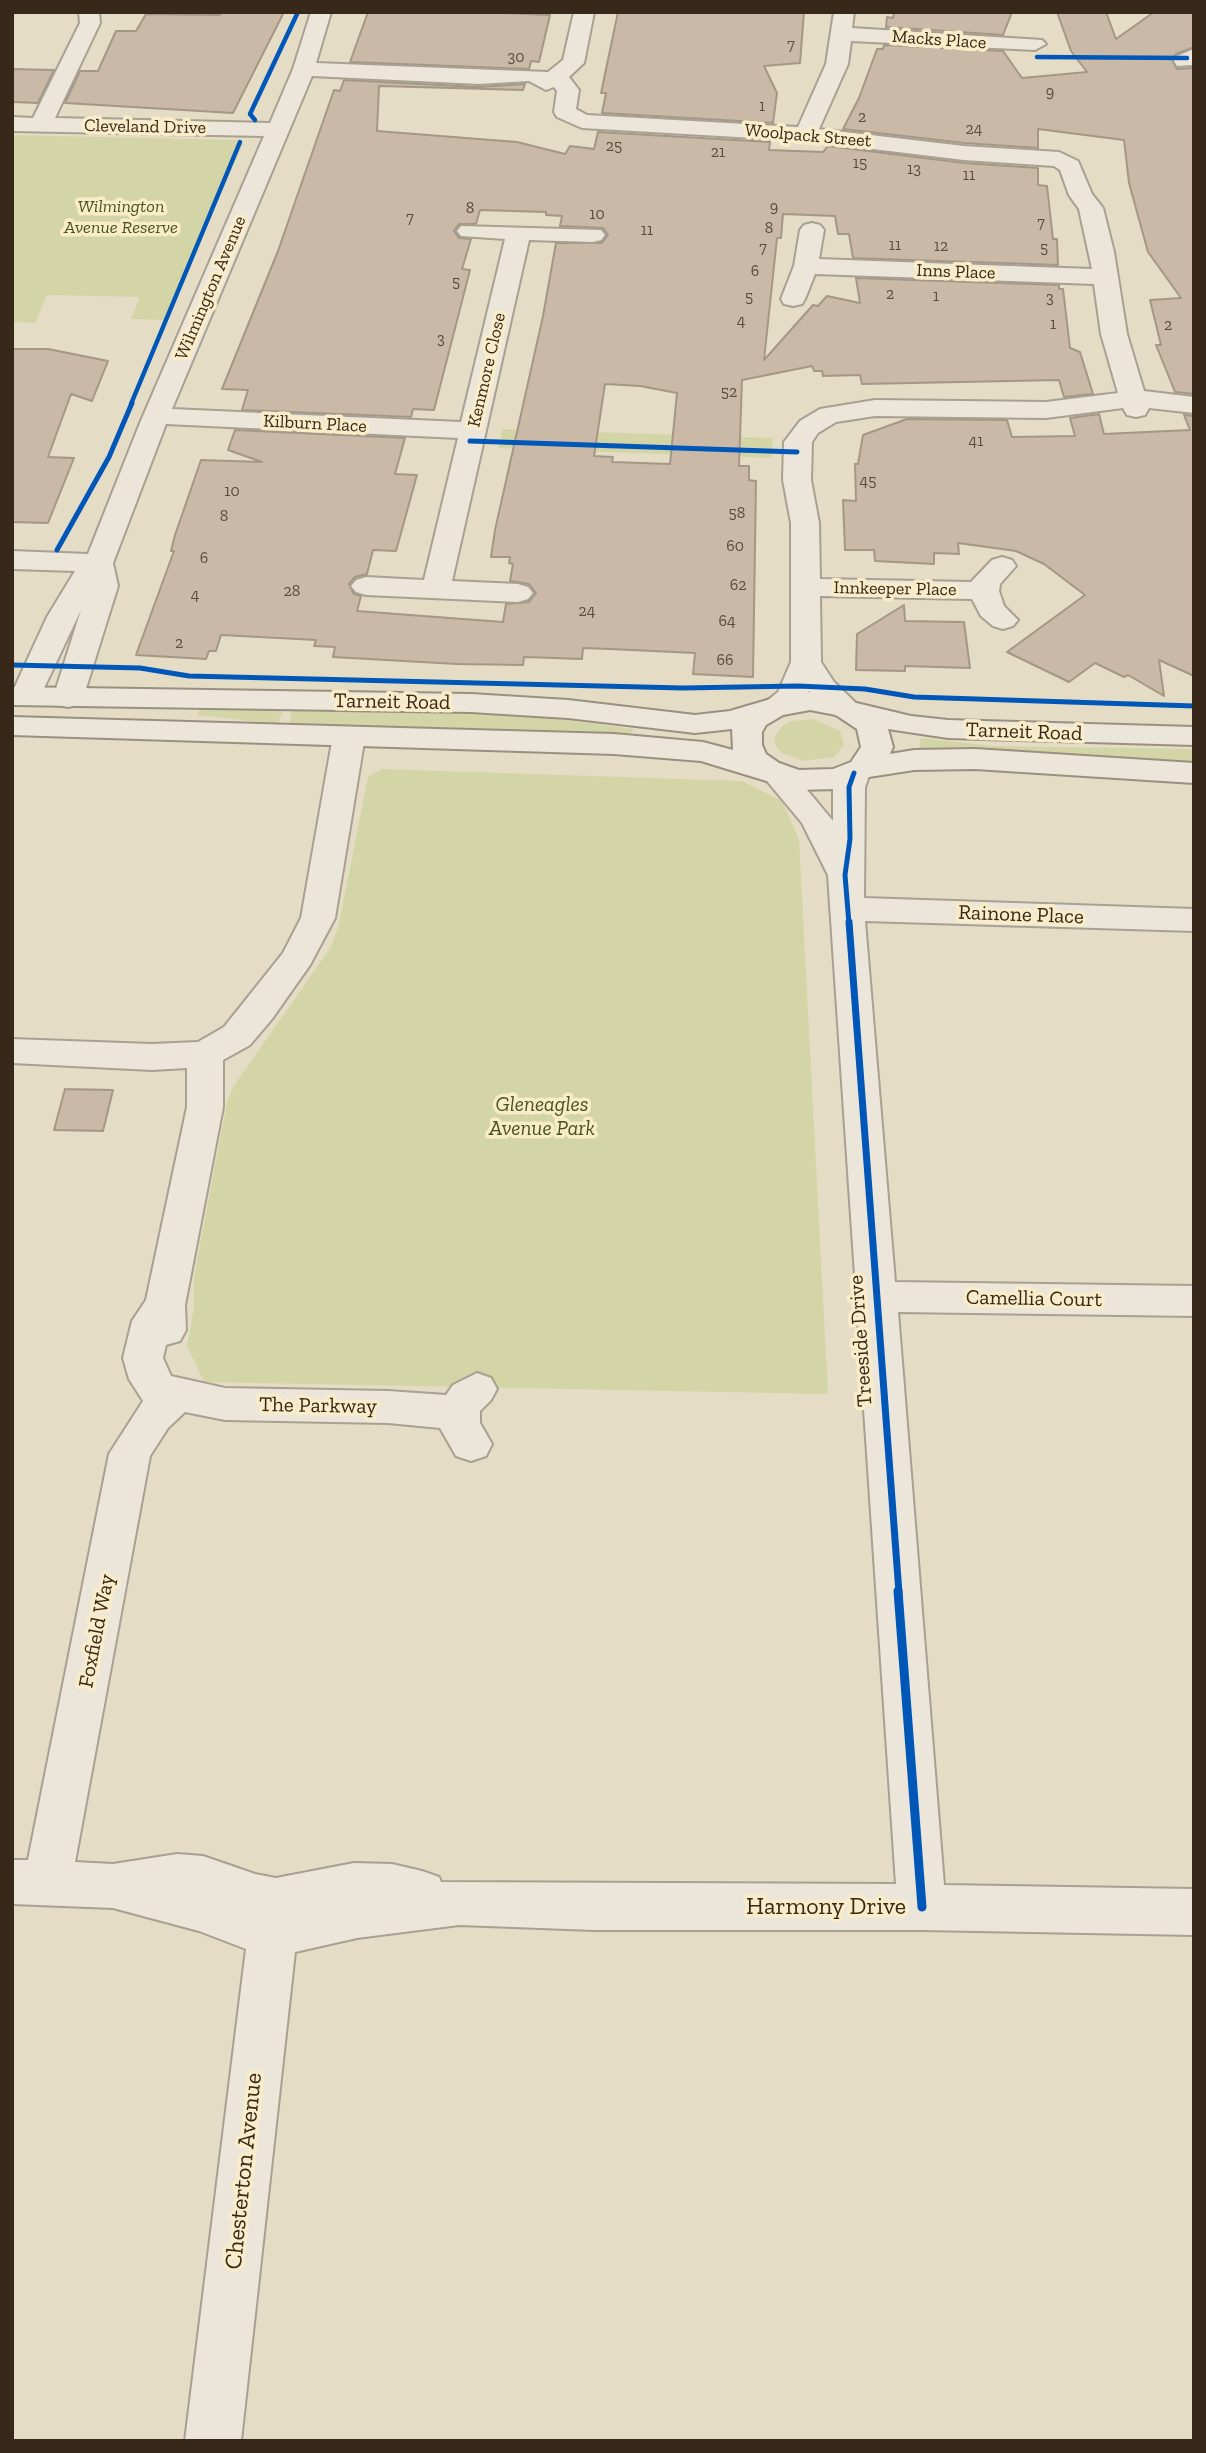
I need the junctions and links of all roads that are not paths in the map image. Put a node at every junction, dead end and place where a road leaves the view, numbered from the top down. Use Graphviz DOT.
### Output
graph roads {
  1 [pos="89,12"];
  2 [pos="321,12"];
  3 [pos="584,12"];
  4 [pos="844,23"];
  5 [pos="304,69"];
  6 [pos="1040,71"];
  7 [pos="551,81"];
  8 [pos="12,124"];
  9 [pos="41,125"];
  10 [pos="278,130"];
  11 [pos="806,134"];
  12 [pos="812,230"];
  13 [pos="469,231"];
  14 [pos="519,233"];
  15 [pos="593,235"];
  16 [pos="806,266"];
  17 [pos="1106,277"];
  18 [pos="793,299"];
  19 [pos="1135,403"];
  20 [pos="1194,405"];
  21 [pos="1194,411"];
  22 [pos="157,416"];
  23 [pos="472,431"];
  24 [pos="12,560"];
  25 [pos="99,563"];
  26 [pos="1002,566"];
  27 [pos="366,586"];
  28 [pos="805,587"];
  29 [pos="436,589"];
  30 [pos="984,591"];
  31 [pos="518,593"];
  32 [pos="62,617"];
  33 [pos="93,617"];
  34 [pos="1003,620"];
  35 [pos="806,662"];
  36 [pos="19,696"];
  37 [pos="62,706"];
  38 [pos="771,708"];
  39 [pos="851,711"];
  40 [pos="15,727"];
  41 [pos="237,733"];
  42 [pos="349,736"];
  43 [pos="1194,736"];
  44 [pos="858,771"];
  45 [pos="773,772"];
  46 [pos="1194,773"];
  47 [pos="846,892"];
  48 [pos="1194,920"];
  49 [pos="12,1051"];
  50 [pos="205,1054"];
  51 [pos="875,1297"];
  52 [pos="1194,1301"];
  53 [pos="178,1394"];
  54 [pos="469,1416"];
  55 [pos="29,1883"];
  56 [pos="922,1907"];
  57 [pos="1194,1912"];
  58 [pos="273,1918"];
  59 [pos="213,2441"];
  1 -- 9 [label="street"];
  2 -- 5 [label="street, Wilmington Avenue"];
  3 -- 7 [label="street"];
  4 -- 6 [label="street, Macks Place"];
  4 -- 11 [label="street"];
  5 -- 7 [label="street"];
  5 -- 10 [label="street, Wilmington Avenue"];
  7 -- 11 [label="street, Woolpack Street"];
  8 -- 9 [label="street, Cleveland Drive"];
  9 -- 10 [label="street, Cleveland Drive"];
  10 -- 22 [label="street, Wilmington Avenue"];
  11 -- 17 [label="street, Woolpack Street"];
  12 -- 16 [label="street"];
  13 -- 14 [label="street"];
  14 -- 15 [label="street"];
  14 -- 23 [label="street, Kenmore Close"];
  16 -- 17 [label="street, Inns Place"];
  16 -- 18 [label="street"];
  17 -- 19 [label="street, Woolpack Street"];
  19 -- 20 [label="street"];
  19 -- 21 [label="street"];
  19 -- 28 [label="street"];
  22 -- 23 [label="street, Kilburn Place"];
  22 -- 25 [label="street, Wilmington Avenue"];
  23 -- 29 [label="street, Kenmore Close"];
  24 -- 25 [label="street"];
  25 -- 32 [label="street, Wilmington Avenue"];
  25 -- 33 [label="street, Wilmington Avenue"];
  26 -- 30 [label="street, Innkeeper Place"];
  27 -- 29 [label="street"];
  28 -- 30 [label="street, Innkeeper Place"];
  28 -- 35 [label="street"];
  29 -- 31 [label="street"];
  30 -- 34 [label="street, Innkeeper Place"];
  32 -- 33 [label="street"];
  32 -- 36 [label="street, Wilmington Avenue"];
  33 -- 37 [label="street, Wilmington Avenue"];
  35 -- 38 [label="street"];
  35 -- 39 [label="street"];
  36 -- 37 [label="street"];
  37 -- 38 [label="street, Tarneit Road"];
  37 -- 40 [label="street"];
  37 -- 41 [label="street"];
  38 -- 39 [label="street"];
  38 -- 45 [label="street"];
  39 -- 43 [label="street, Tarneit Road"];
  39 -- 44 [label="street"];
  40 -- 41 [label="street, Tarneit Road"];
  41 -- 42 [label="street, Tarneit Road"];
  42 -- 45 [label="street, Tarneit Road"];
  42 -- 50 [label="street"];
  44 -- 45 [label="street"];
  44 -- 46 [label="street, Tarneit Road"];
  44 -- 47 [label="street, Treeside Drive"];
  45 -- 47 [label="street, Treeside Drive"];
  47 -- 48 [label="street, Rainone Place"];
  47 -- 51 [label="street, Treeside Drive"];
  49 -- 50 [label="street"];
  50 -- 53 [label="street, The Parkway"];
  51 -- 52 [label="street, Camellia Court"];
  51 -- 56 [label="street, Treeside Drive"];
  53 -- 54 [label="street, The Parkway"];
  53 -- 55 [label="street, Foxfield Way"];
  55 -- 58 [label="street"];
  56 -- 57 [label="street, Harmony Drive"];
  56 -- 58 [label="street, Harmony Drive"];
  58 -- 59 [label="street, Chesterton Avenue"];
}
